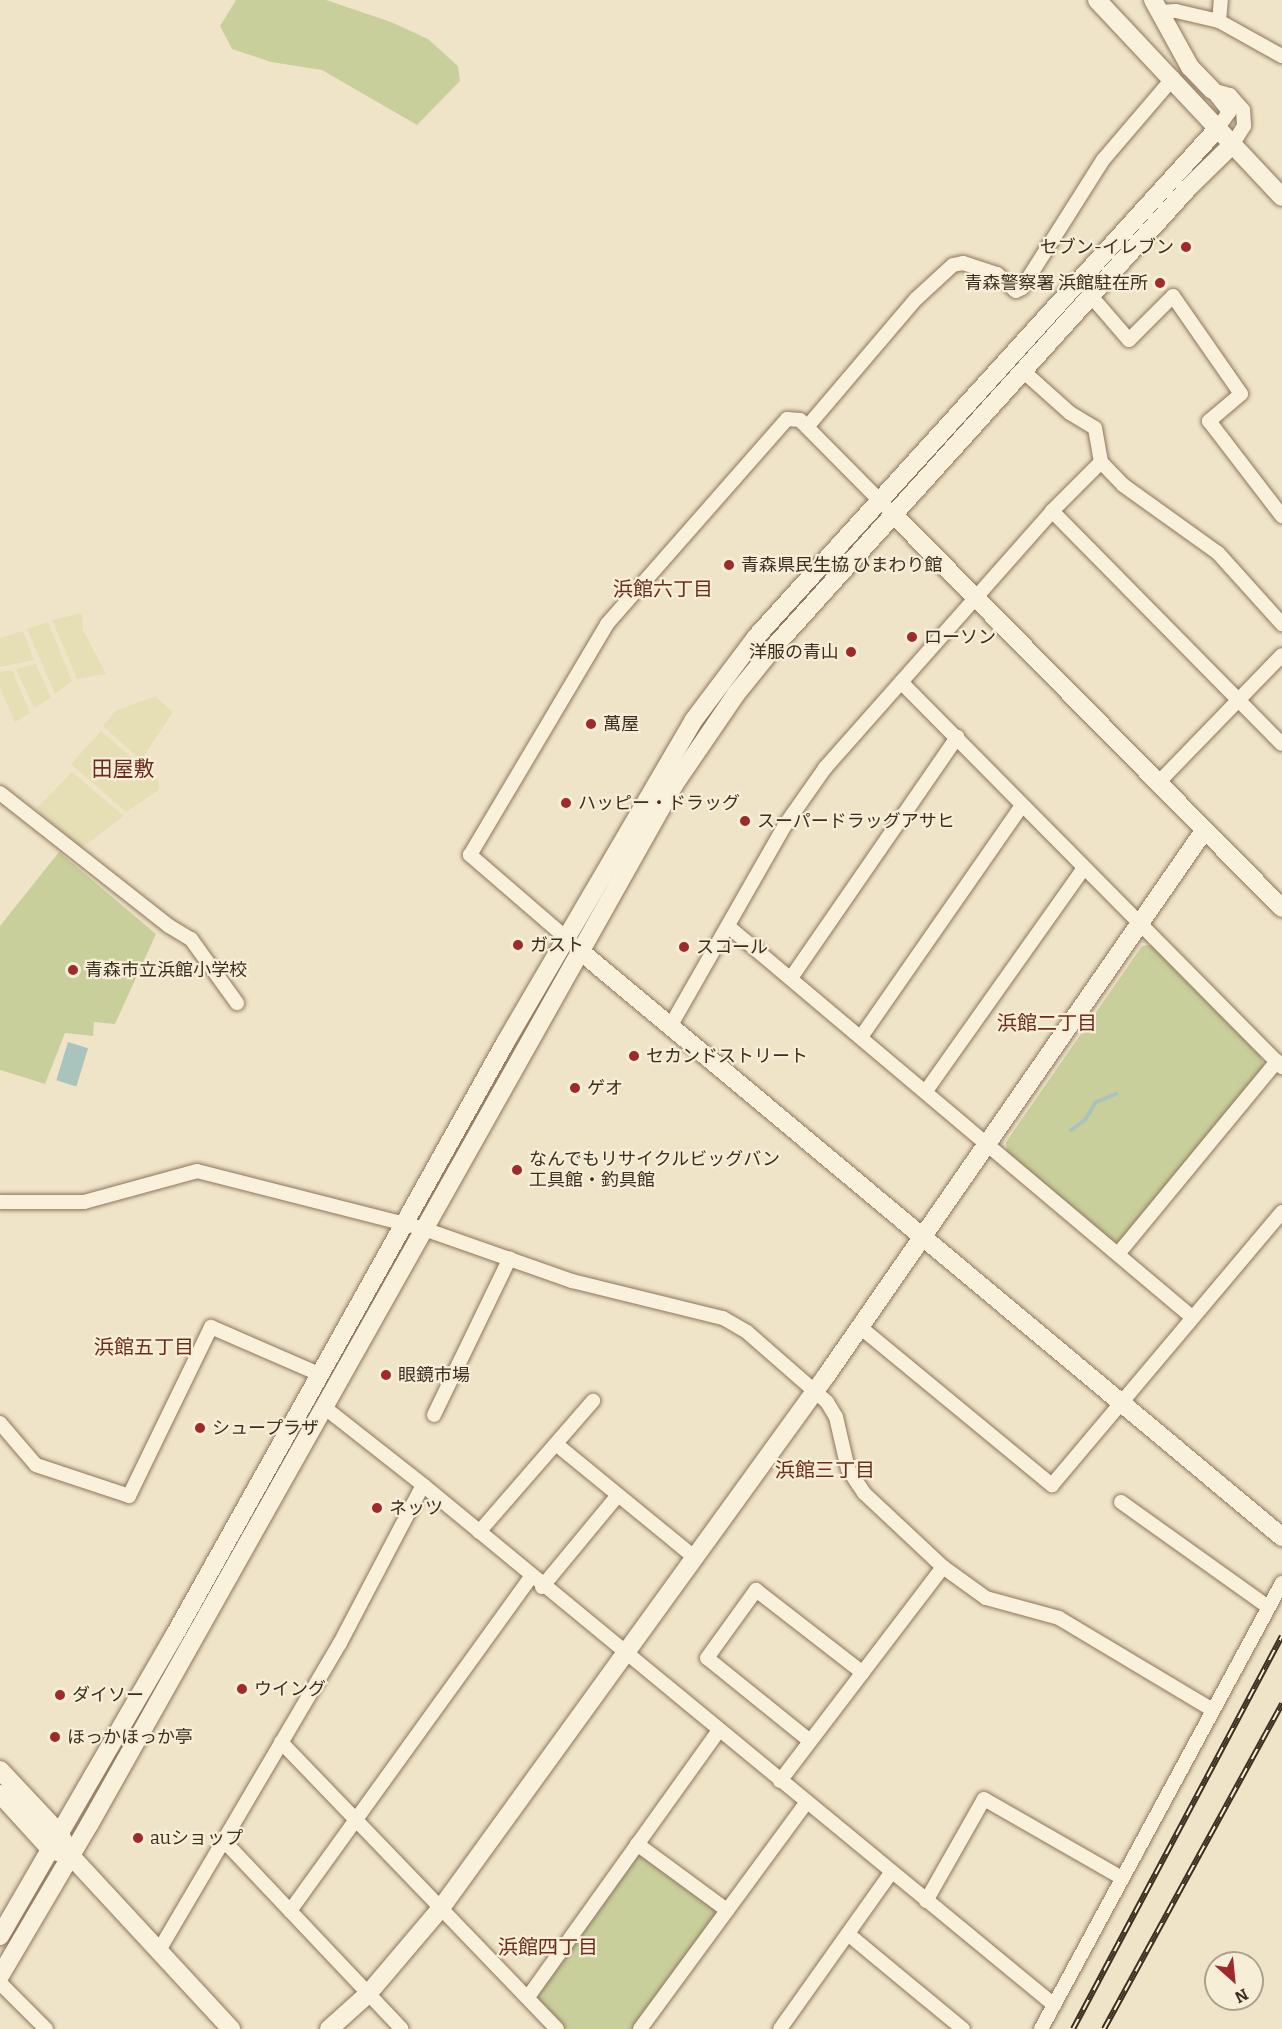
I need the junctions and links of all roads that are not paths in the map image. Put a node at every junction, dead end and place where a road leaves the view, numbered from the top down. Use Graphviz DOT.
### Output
graph roads {
  1 [pos="1097,0"];
  2 [pos="1221,0"];
  3 [pos="1156,6"];
  4 [pos="1219,21"];
  5 [pos="1282,56"];
  6 [pos="1173,78"];
  7 [pos="1212,90"];
  8 [pos="1218,128"];
  9 [pos="1232,145"];
  10 [pos="1282,197"];
  11 [pos="1091,296"];
  12 [pos="1023,371"];
  13 [pos="807,427"];
  14 [pos="1101,462"];
  15 [pos="880,502"];
  16 [pos="1052,511"];
  17 [pos="894,515"];
  18 [pos="1282,516"];
  19 [pos="977,598"];
  20 [pos="1282,624"];
  21 [pos="1282,655"];
  22 [pos="901,682"];
  23 [pos="1238,700"];
  24 [pos="957,737"];
  25 [pos="1282,744"];
  26 [pos="1158,783"];
  27 [pos="0,793"];
  28 [pos="1022,805"];
  29 [pos="1204,831"];
  30 [pos="1084,868"];
  31 [pos="1282,908"];
  32 [pos="1139,924"];
  33 [pos="729,927"];
  34 [pos="573,944"];
  35 [pos="791,978"];
  36 [pos="237,1003"];
  37 [pos="671,1025"];
  38 [pos="861,1037"];
  39 [pos="1279,1064"];
  40 [pos="926,1092"];
  41 [pos="987,1143"];
  42 [pos="0,1202"];
  43 [pos="1282,1212"];
  44 [pos="404,1224"];
  45 [pos="424,1229"];
  46 [pos="922,1236"];
  47 [pos="1118,1254"];
  48 [pos="510,1258"];
  49 [pos="1192,1317"];
  50 [pos="860,1327"];
  51 [pos="319,1374"];
  52 [pos="814,1392"];
  53 [pos="593,1401"];
  54 [pos="1122,1403"];
  55 [pos="324,1407"];
  56 [pos="434,1415"];
  57 [pos="0,1424"];
  58 [pos="556,1444"];
  59 [pos="423,1485"];
  60 [pos="618,1495"];
  61 [pos="1121,1502"];
  62 [pos="479,1532"];
  63 [pos="1282,1537"];
  64 [pos="694,1557"];
  65 [pos="943,1568"];
  66 [pos="531,1577"];
  67 [pos="1282,1583"];
  68 [pos="542,1587"];
  69 [pos="1269,1608"];
  70 [pos="625,1652"];
  71 [pos="863,1673"];
  72 [pos="1211,1709"];
  73 [pos="719,1730"];
  74 [pos="810,1741"];
  75 [pos="280,1742"];
  76 [pos="0,1770"];
  77 [pos="780,1781"];
  78 [pos="0,1794"];
  79 [pos="806,1803"];
  80 [pos="355,1820"];
  81 [pos="56,1842"];
  82 [pos="225,1842"];
  83 [pos="636,1844"];
  84 [pos="71,1856"];
  85 [pos="891,1873"];
  86 [pos="1122,1878"];
  87 [pos="926,1901"];
  88 [pos="441,1908"];
  89 [pos="727,1910"];
  90 [pos="290,1911"];
  91 [pos="848,1934"];
  92 [pos="0,1936"];
  93 [pos="159,1952"];
  94 [pos="0,1976"];
  95 [pos="0,1983"];
  96 [pos="368,1994"];
  97 [pos="528,1997"];
  98 [pos="1054,2005"];
  99 [pos="954,2026"];
  100 [pos="46,2029"];
  101 [pos="231,2029"];
  102 [pos="329,2029"];
  103 [pos="402,2029"];
  104 [pos="557,2029"];
  105 [pos="640,2029"];
  106 [pos="780,2029"];
  107 [pos="1041,2029"];
  1 -- 6 [label="street"];
  2 -- 4 [label="street"];
  3 -- 4 [label="street"];
  3 -- 7 [label="street"];
  4 -- 5 [label="street"];
  6 -- 8 [label="street"];
  6 -- 13 [label="street"];
  7 -- 8 [label="street"];
  7 -- 9 [label="street"];
  8 -- 9 [label="street"];
  8 -- 15 [label="street"];
  9 -- 10 [label="street"];
  9 -- 11 [label="street"];
  11 -- 12 [label="street"];
  11 -- 18 [label="street"];
  12 -- 14 [label="street"];
  12 -- 17 [label="street"];
  13 -- 15 [label="street"];
  13 -- 34 [label="street"];
  14 -- 16 [label="street"];
  14 -- 20 [label="street"];
  15 -- 17 [label="street"];
  15 -- 34 [label="street"];
  16 -- 19 [label="street"];
  16 -- 23 [label="street"];
  17 -- 19 [label="street"];
  17 -- 34 [label="street"];
  19 -- 22 [label="street"];
  19 -- 26 [label="street"];
  21 -- 23 [label="street"];
  22 -- 24 [label="street"];
  22 -- 33 [label="street"];
  23 -- 25 [label="street"];
  23 -- 26 [label="street"];
  24 -- 28 [label="street"];
  24 -- 35 [label="street"];
  26 -- 29 [label="street"];
  27 -- 36 [label="street"];
  28 -- 30 [label="street"];
  28 -- 38 [label="street"];
  29 -- 31 [label="street"];
  29 -- 32 [label="street"];
  30 -- 32 [label="street"];
  30 -- 40 [label="street"];
  32 -- 39 [label="street"];
  32 -- 41 [label="street"];
  33 -- 35 [label="street"];
  33 -- 37 [label="street"];
  34 -- 37 [label="street"];
  34 -- 44 [label="street"];
  34 -- 45 [label="street"];
  35 -- 38 [label="street"];
  37 -- 46 [label="street"];
  38 -- 40 [label="street"];
  39 -- 47 [label="street"];
  40 -- 41 [label="street"];
  41 -- 46 [label="street"];
  41 -- 47 [label="street"];
  42 -- 44 [label="street"];
  43 -- 49 [label="street"];
  44 -- 45 [label="street"];
  44 -- 51 [label="street"];
  45 -- 48 [label="street"];
  45 -- 55 [label="street"];
  46 -- 50 [label="street"];
  46 -- 54 [label="street"];
  47 -- 49 [label="street"];
  48 -- 52 [label="street"];
  48 -- 56 [label="street"];
  49 -- 54 [label="street"];
  50 -- 52 [label="street"];
  50 -- 54 [label="street"];
  51 -- 57 [label="street"];
  51 -- 81 [label="street"];
  52 -- 64 [label="street"];
  52 -- 65 [label="street"];
  53 -- 58 [label="street"];
  54 -- 63 [label="street"];
  55 -- 59 [label="street"];
  55 -- 84 [label="street"];
  58 -- 60 [label="street"];
  58 -- 62 [label="street"];
  59 -- 62 [label="street"];
  59 -- 75 [label="street"];
  60 -- 64 [label="street"];
  60 -- 68 [label="street"];
  61 -- 69 [label="street"];
  62 -- 66 [label="street"];
  64 -- 70 [label="street"];
  65 -- 71 [label="street"];
  65 -- 72 [label="street"];
  66 -- 68 [label="street"];
  66 -- 80 [label="street"];
  67 -- 69 [label="street"];
  68 -- 70 [label="street"];
  69 -- 72 [label="street"];
  70 -- 73 [label="street"];
  70 -- 88 [label="street"];
  71 -- 74 [label="street"];
  71 -- 74 [label="street"];
  72 -- 86 [label="street"];
  73 -- 77 [label="street"];
  73 -- 83 [label="street"];
  74 -- 77 [label="street"];
  75 -- 80 [label="street"];
  75 -- 82 [label="street"];
  76 -- 81 [label="street"];
  77 -- 79 [label="street"];
  78 -- 81 [label="street"];
  79 -- 85 [label="street"];
  79 -- 89 [label="street"];
  80 -- 88 [label="street"];
  80 -- 90 [label="street"];
  81 -- 84 [label="street"];
  81 -- 92 [label="street"];
  82 -- 90 [label="street"];
  82 -- 93 [label="street"];
  83 -- 89 [label="street"];
  83 -- 97 [label="street"];
  84 -- 93 [label="street"];
  84 -- 94 [label="street"];
  85 -- 87 [label="street"];
  85 -- 91 [label="street"];
  86 -- 87 [label="street"];
  86 -- 98 [label="street"];
  87 -- 98 [label="street"];
  88 -- 96 [label="street"];
  88 -- 97 [label="street"];
  89 -- 105 [label="street"];
  90 -- 96 [label="street"];
  91 -- 99 [label="street"];
  91 -- 106 [label="street"];
  93 -- 101 [label="street"];
  95 -- 100 [label="street"];
  96 -- 102 [label="street"];
  96 -- 103 [label="street"];
  97 -- 104 [label="street"];
  98 -- 107 [label="street"];
}
